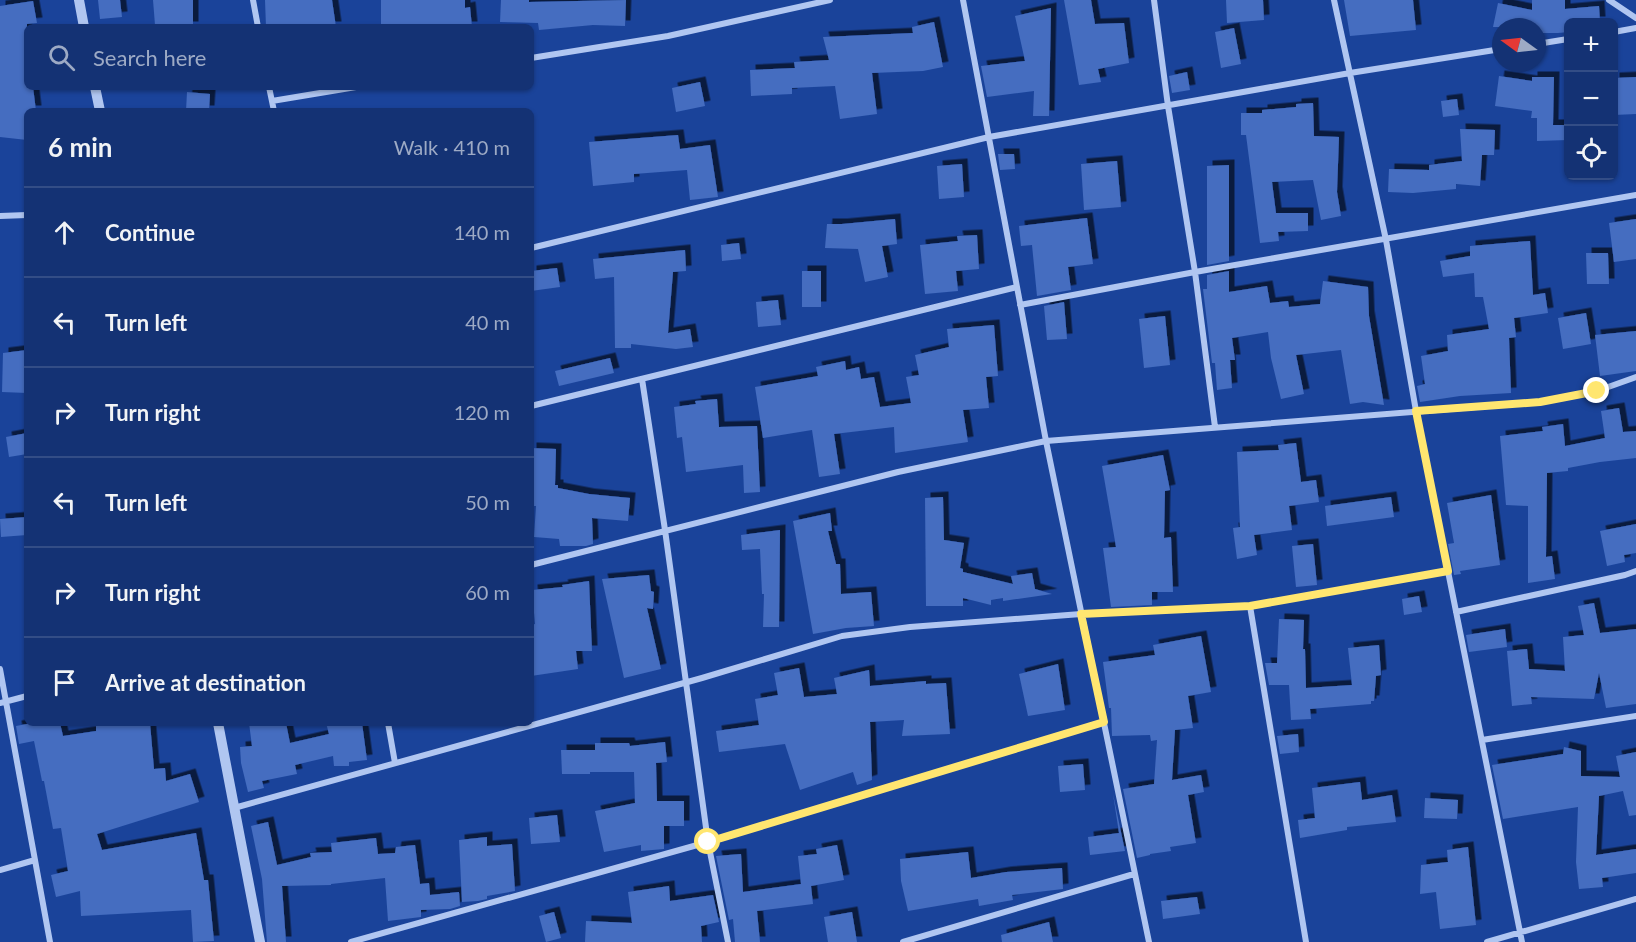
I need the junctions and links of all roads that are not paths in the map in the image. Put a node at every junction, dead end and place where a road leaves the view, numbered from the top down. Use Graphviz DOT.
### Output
graph roads {
  1 [pos="79,0"];
  2 [pos="253,0"];
  3 [pos="830,0"];
  4 [pos="963,0"];
  5 [pos="1154,0"];
  6 [pos="1334,0"];
  7 [pos="1609,0"];
  8 [pos="1636,18"];
  9 [pos="83,24"];
  10 [pos="257,24"];
  11 [pos="1636,28"];
  12 [pos="1618,31"];
  13 [pos="1564,40"];
  14 [pos="1546,43"];
  15 [pos="1492,50"];
  16 [pos="534,58"];
  17 [pos="1350,73"];
  18 [pos="96,90"];
  19 [pos="270,90"];
  20 [pos="338,90"];
  21 [pos="272,101"];
  22 [pos="1168,105"];
  23 [pos="99,108"];
  24 [pos="273,108"];
  25 [pos="989,137"];
  26 [pos="1636,195"];
  27 [pos="24,215"];
  28 [pos="0,216"];
  29 [pos="1386,240"];
  30 [pos="534,247"];
  31 [pos="1195,272"];
  32 [pos="1017,287"];
  33 [pos="1020,304"];
  34 [pos="1636,377"];
  35 [pos="642,379"];
  36 [pos="534,405"];
  37 [pos="1416,411"];
  38 [pos="1215,427"];
  39 [pos="1046,441"];
  40 [pos="665,530"];
  41 [pos="534,564"];
  42 [pos="1448,571"];
  43 [pos="1636,571"];
  44 [pos="1250,606"];
  45 [pos="1456,612"];
  46 [pos="1081,614"];
  47 [pos="0,669"];
  48 [pos="686,682"];
  49 [pos="24,697"];
  50 [pos="3,702"];
  51 [pos="1636,716"];
  52 [pos="1104,722"];
  53 [pos="534,724"];
  54 [pos="219,726"];
  55 [pos="389,726"];
  56 [pos="528,726"];
  57 [pos="1482,740"];
  58 [pos="395,763"];
  59 [pos="234,808"];
  60 [pos="708,842"];
  61 [pos="35,860"];
  62 [pos="0,870"];
  63 [pos="1134,874"];
  64 [pos="1636,899"];
  65 [pos="1520,932"];
  66 [pos="51,942"];
  67 [pos="260,942"];
  68 [pos="351,942"];
  69 [pos="728,942"];
  70 [pos="903,942"];
  71 [pos="1149,942"];
  72 [pos="1306,942"];
  73 [pos="1487,942"];
  74 [pos="1522,942"];
  1 -- 9 [label="street"];
  2 -- 10 [label="street"];
  3 -- 16 [label="street"];
  4 -- 25 [label="street"];
  5 -- 22 [label="street"];
  6 -- 17 [label="street"];
  7 -- 8 [label="street"];
  11 -- 12 [label="street"];
  13 -- 14 [label="street"];
  15 -- 17 [label="street"];
  17 -- 22 [label="street"];
  17 -- 29 [label="street"];
  18 -- 23 [label="street"];
  19 -- 21 [label="street"];
  20 -- 21 [label="street"];
  21 -- 24 [label="street"];
  22 -- 25 [label="street"];
  22 -- 31 [label="street"];
  25 -- 30 [label="street"];
  25 -- 32 [label="street"];
  26 -- 29 [label="street"];
  27 -- 28 [label="street"];
  29 -- 31 [label="street"];
  29 -- 37 [label="street"];
  31 -- 33 [label="street"];
  31 -- 38 [label="street"];
  32 -- 33 [label="street"];
  32 -- 35 [label="street"];
  33 -- 39 [label="street"];
  34 -- 37 [label="street"];
  35 -- 36 [label="street"];
  35 -- 40 [label="street"];
  37 -- 38 [label="street"];
  37 -- 42 [label="street"];
  38 -- 39 [label="street"];
  39 -- 40 [label="street"];
  39 -- 46 [label="street"];
  40 -- 41 [label="street"];
  40 -- 48 [label="street"];
  42 -- 44 [label="street"];
  42 -- 45 [label="street"];
  43 -- 45 [label="street"];
  44 -- 46 [label="street"];
  44 -- 72 [label="street"];
  45 -- 57 [label="street"];
  46 -- 48 [label="street"];
  46 -- 52 [label="street"];
  47 -- 50 [label="street"];
  48 -- 53 [label="street"];
  48 -- 60 [label="street"];
  49 -- 50 [label="street"];
  50 -- 61 [label="street"];
  51 -- 57 [label="street"];
  52 -- 60 [label="street"];
  52 -- 63 [label="street"];
  54 -- 59 [label="street"];
  55 -- 58 [label="street"];
  56 -- 58 [label="street"];
  57 -- 65 [label="street"];
  58 -- 59 [label="street"];
  59 -- 67 [label="street"];
  60 -- 68 [label="street"];
  60 -- 69 [label="street"];
  61 -- 62 [label="street"];
  61 -- 66 [label="street"];
  63 -- 70 [label="street"];
  63 -- 71 [label="street"];
  64 -- 65 [label="street"];
  65 -- 73 [label="street"];
  65 -- 74 [label="street"];
}
